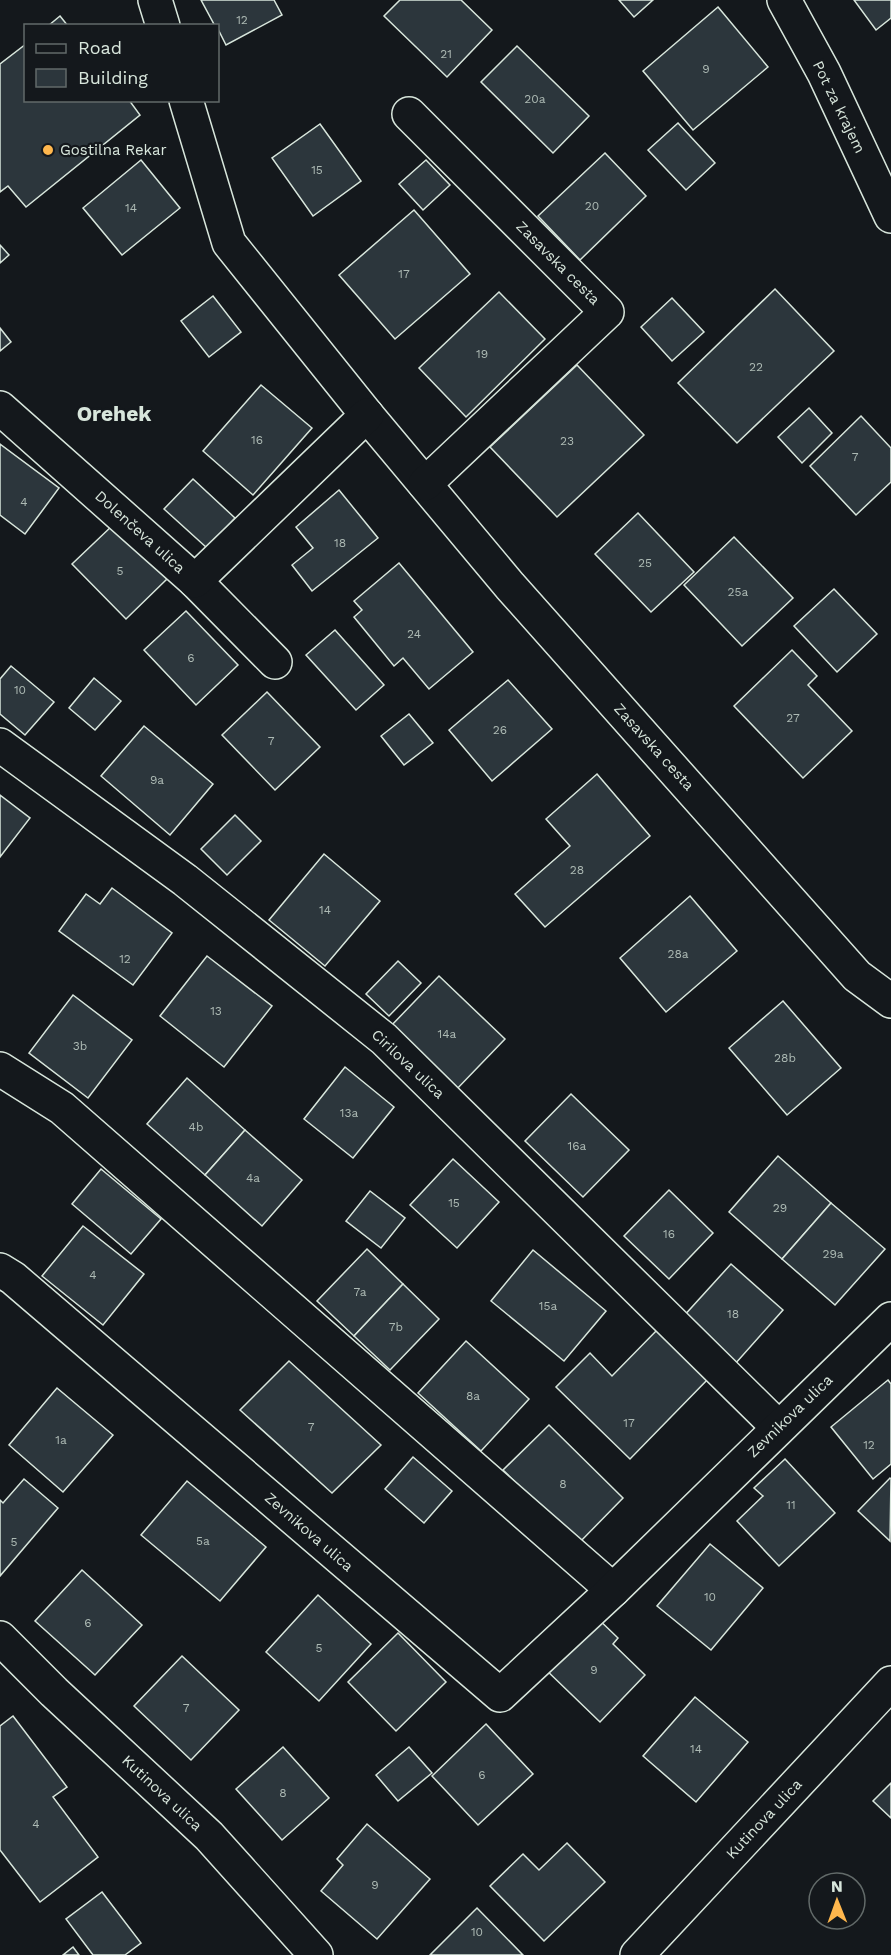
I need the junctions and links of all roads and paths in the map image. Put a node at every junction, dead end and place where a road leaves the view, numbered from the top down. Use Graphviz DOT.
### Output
graph roads {
  1 [pos="155,0"];
  2 [pos="784,0"];
  3 [pos="162,24"];
  4 [pos="187,102"];
  5 [pos="409,114"];
  6 [pos="891,216"];
  7 [pos="0,408"];
  8 [pos="367,415"];
  9 [pos="425,484"];
  10 [pos="195,581"];
  11 [pos="275,662"];
  12 [pos="0,745"];
  13 [pos="891,1000"];
  14 [pos="0,1069"];
  15 [pos="0,1270"];
  16 [pos="891,1319"];
  17 [pos="778,1427"];
  18 [pos="613,1590"];
  19 [pos="0,1638"];
  20 [pos="891,1683"];
  21 [pos="316,1955"];
  22 [pos="637,1955"];
  1 -- 3 [label="street"];
  2 -- 6 [label="street, Pot za krajem"];
  4 -- 8 [label="street, Zasavska cesta"];
  5 -- 9 [label="street, Zasavska cesta"];
  7 -- 10 [label="street, Dolenčeva ulica"];
  8 -- 9 [label="street, Zasavska cesta"];
  8 -- 10 [label="street"];
  9 -- 13 [label="street, Zasavska cesta"];
  10 -- 11 [label="street, Dolenčeva ulica"];
  12 -- 17 [label="street, Cirilova ulica"];
  14 -- 18 [label="street"];
  15 -- 18 [label="street, Zevnikova ulica"];
  16 -- 17 [label="street, Zevnikova ulica"];
  17 -- 18 [label="street, Zevnikova ulica"];
  19 -- 21 [label="street, Kutinova ulica"];
  20 -- 22 [label="street, Kutinova ulica"];
}
